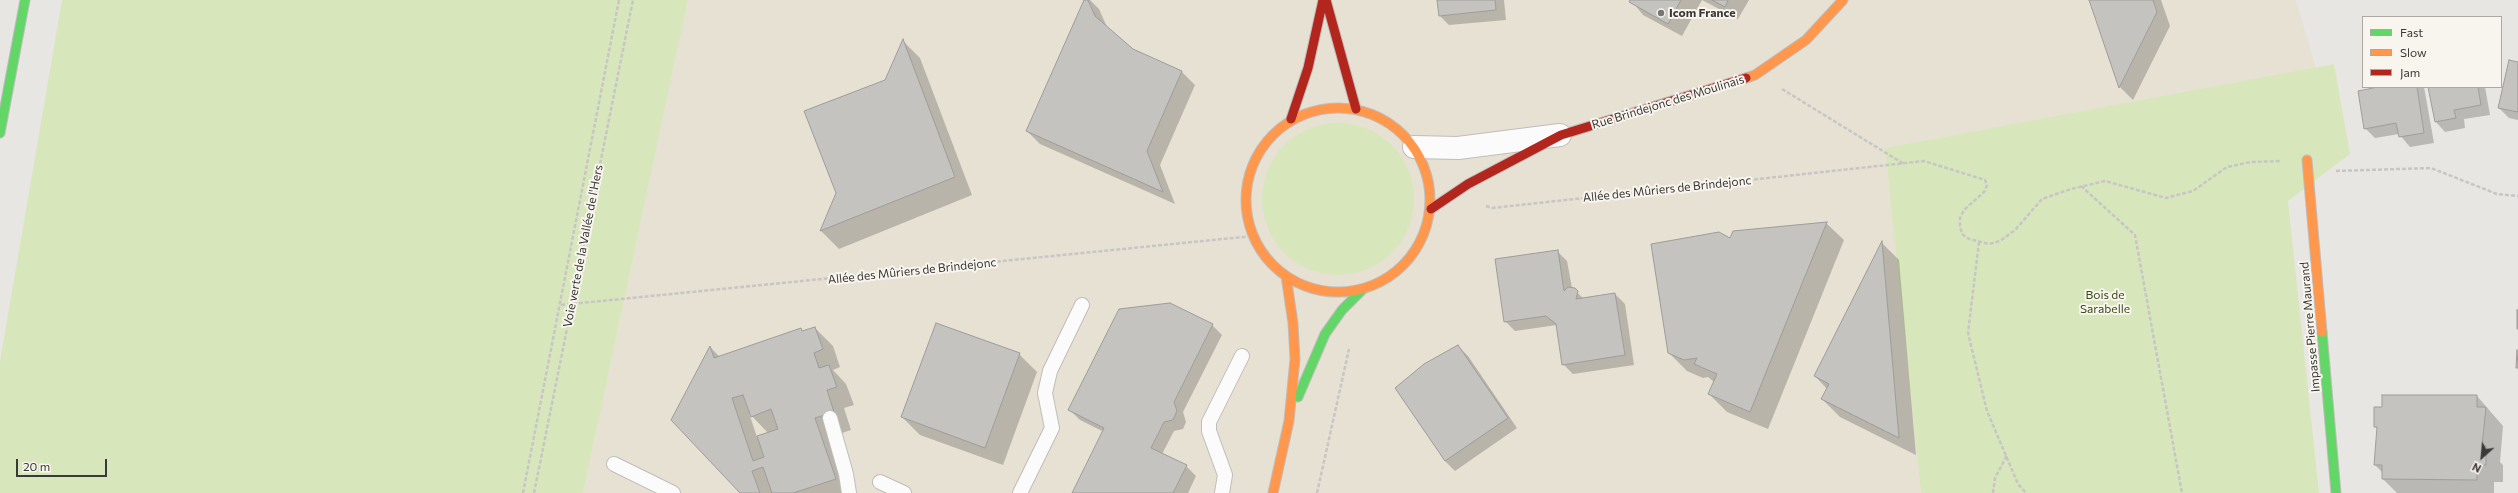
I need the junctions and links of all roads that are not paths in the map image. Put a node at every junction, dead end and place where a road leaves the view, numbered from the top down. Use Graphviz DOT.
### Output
graph roads {
  1 [pos="25,0"];
  2 [pos="1324,0"];
  3 [pos="1843,0"];
  4 [pos="1356,109"];
  5 [pos="1291,119"];
  6 [pos="0,133"];
  7 [pos="1562,135"];
  8 [pos="1414,147"];
  9 [pos="2307,160"];
  10 [pos="1431,209"];
  11 [pos="1286,276"];
  12 [pos="1362,290"];
  13 [pos="1082,305"];
  14 [pos="1242,356"];
  15 [pos="830,418"];
  16 [pos="1289,421"];
  17 [pos="614,464"];
  18 [pos="880,482"];
  19 [pos="672,493"];
  20 [pos="849,493"];
  21 [pos="904,493"];
  22 [pos="1020,493"];
  23 [pos="1222,493"];
  24 [pos="1273,493"];
  25 [pos="2336,493"];
  1 -- 6 [label="main road"];
  2 -- 4 [label="main road"];
  2 -- 5 [label="main road"];
  3 -- 7 [label="main road, Rue Brindejonc des Moulinais"];
  4 -- 5 [label="main road"];
  4 -- 8 [label="main road"];
  5 -- 11 [label="main road"];
  7 -- 8 [label="street, Rue Brindejonc des Moulinais"];
  7 -- 10 [label="main road, Rue Brindejonc des Moulinais"];
  8 -- 10 [label="main road"];
  9 -- 25 [label="main road, Impasse Pierre Maurand"];
  10 -- 12 [label="main road"];
  11 -- 12 [label="main road"];
  11 -- 16 [label="main road"];
  12 -- 16 [label="main road"];
  13 -- 22 [label="lane"];
  14 -- 23 [label="lane"];
  15 -- 20 [label="lane"];
  16 -- 24 [label="main road"];
  17 -- 19 [label="lane"];
  18 -- 21 [label="lane"];
}
